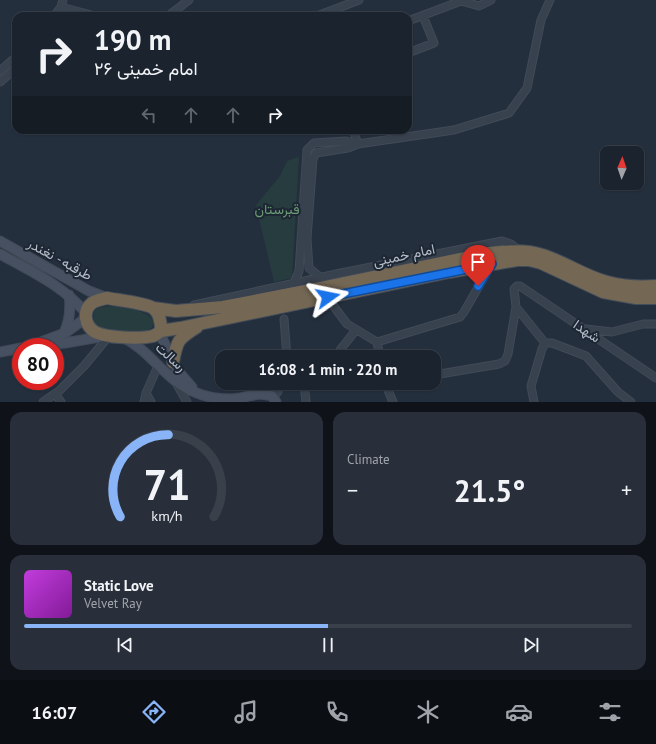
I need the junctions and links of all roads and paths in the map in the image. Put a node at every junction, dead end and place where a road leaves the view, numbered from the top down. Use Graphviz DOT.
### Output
graph roads {
  1 [pos="189,0"];
  2 [pos="359,0"];
  3 [pos="491,0"];
  4 [pos="550,0"];
  5 [pos="461,1"];
  6 [pos="62,4"];
  7 [pos="84,12"];
  8 [pos="173,12"];
  9 [pos="327,12"];
  10 [pos="423,16"];
  11 [pos="412,20"];
  12 [pos="412,51"];
  13 [pos="12,60"];
  14 [pos="0,71"];
  15 [pos="12,72"];
  16 [pos="0,82"];
  17 [pos="354,134"];
  18 [pos="358,144"];
  19 [pos="310,147"];
  20 [pos="316,152"];
  21 [pos="0,241"];
  22 [pos="0,254"];
  23 [pos="492,264"];
  24 [pos="309,268"];
  25 [pos="299,271"];
  26 [pos="367,274"];
  27 [pos="321,278"];
  28 [pos="294,283"];
  29 [pos="656,286"];
  30 [pos="68,295"];
  31 [pos="107,298"];
  32 [pos="325,298"];
  33 [pos="656,298"];
  34 [pos="516,307"];
  35 [pos="153,308"];
  36 [pos="176,311"];
  37 [pos="86,316"];
  38 [pos="284,319"];
  39 [pos="203,323"];
  40 [pos="656,324"];
  41 [pos="584,328"];
  42 [pos="356,330"];
  43 [pos="160,331"];
  44 [pos="64,333"];
  45 [pos="111,336"];
  46 [pos="51,338"];
  47 [pos="377,342"];
  48 [pos="64,343"];
  49 [pos="545,343"];
  50 [pos="12,350"];
  51 [pos="286,350"];
  52 [pos="340,350"];
  53 [pos="379,350"];
  54 [pos="0,352"];
  55 [pos="173,362"];
  56 [pos="158,366"];
  57 [pos="441,374"];
  58 [pos="656,378"];
  59 [pos="174,380"];
  60 [pos="305,390"];
  61 [pos="389,390"];
  62 [pos="146,393"];
  63 [pos="55,394"];
  64 [pos="204,396"];
  65 [pos="277,397"];
  66 [pos="224,399"];
  67 [pos="43,402"];
  68 [pos="61,402"];
  69 [pos="144,402"];
  70 [pos="151,402"];
  71 [pos="187,402"];
  72 [pos="282,402"];
  73 [pos="306,402"];
  74 [pos="393,402"];
  75 [pos="534,402"];
  76 [pos="631,402"];
  1 -- 8 [label="street"];
  2 -- 9 [label="street"];
  3 -- 5 [label="street"];
  4 -- 18 [label="street"];
  5 -- 10 [label="street"];
  6 -- 7 [label="street"];
  10 -- 11 [label="street"];
  10 -- 12 [label="street"];
  13 -- 14 [label="street"];
  15 -- 16 [label="street"];
  17 -- 18 [label="street"];
  18 -- 19 [label="street"];
  18 -- 20 [label="street"];
  19 -- 20 [label="street"];
  19 -- 25 [label="street"];
  20 -- 24 [label="street"];
  21 -- 31 [label="street, طرقبه - نغندر"];
  22 -- 30 [label="street"];
  23 -- 32 [label="highway, امام خمینی"];
  23 -- 33 [label="highway, امام خمینی"];
  23 -- 47 [label="street"];
  24 -- 25 [label="street"];
  24 -- 27 [label="street"];
  25 -- 28 [label="street"];
  26 -- 27 [label="street"];
  26 -- 29 [label="highway, امام خمینی"];
  26 -- 36 [label="highway, امام خمینی"];
  27 -- 28 [label="street"];
  28 -- 36 [label="street"];
  30 -- 37 [label="street"];
  30 -- 44 [label="street"];
  31 -- 35 [label="highway, امام خمینی"];
  31 -- 37 [label="highway"];
  32 -- 39 [label="highway, امام خمینی"];
  32 -- 42 [label="street"];
  34 -- 41 [label="street, شهدا"];
  34 -- 49 [label="street"];
  34 -- 57 [label="street"];
  35 -- 36 [label="highway, امام خمینی"];
  35 -- 43 [label="highway"];
  37 -- 44 [label="street"];
  37 -- 45 [label="highway"];
  38 -- 51 [label="street"];
  39 -- 43 [label="highway, امام خمینی"];
  39 -- 55 [label="highway"];
  40 -- 41 [label="street"];
  41 -- 58 [label="street, شهدا"];
  42 -- 47 [label="street"];
  42 -- 52 [label="street"];
  43 -- 45 [label="highway, امام خمینی"];
  43 -- 55 [label="street, رسالت"];
  44 -- 46 [label="street"];
  45 -- 48 [label="street"];
  45 -- 56 [label="street, رسالت"];
  45 -- 63 [label="street"];
  47 -- 53 [label="street"];
  49 -- 75 [label="street"];
  49 -- 76 [label="street"];
  50 -- 54 [label="street"];
  55 -- 64 [label="street, رسالت"];
  56 -- 59 [label="street, رسالت"];
  56 -- 62 [label="street"];
  59 -- 64 [label="street, رسالت"];
  59 -- 71 [label="street"];
  60 -- 73 [label="street"];
  61 -- 74 [label="street"];
  62 -- 69 [label="street"];
  62 -- 70 [label="street"];
  63 -- 67 [label="street"];
  63 -- 68 [label="street"];
  64 -- 66 [label="street, رسالت"];
  65 -- 66 [label="street, رسالت"];
  65 -- 72 [label="street"];
}
